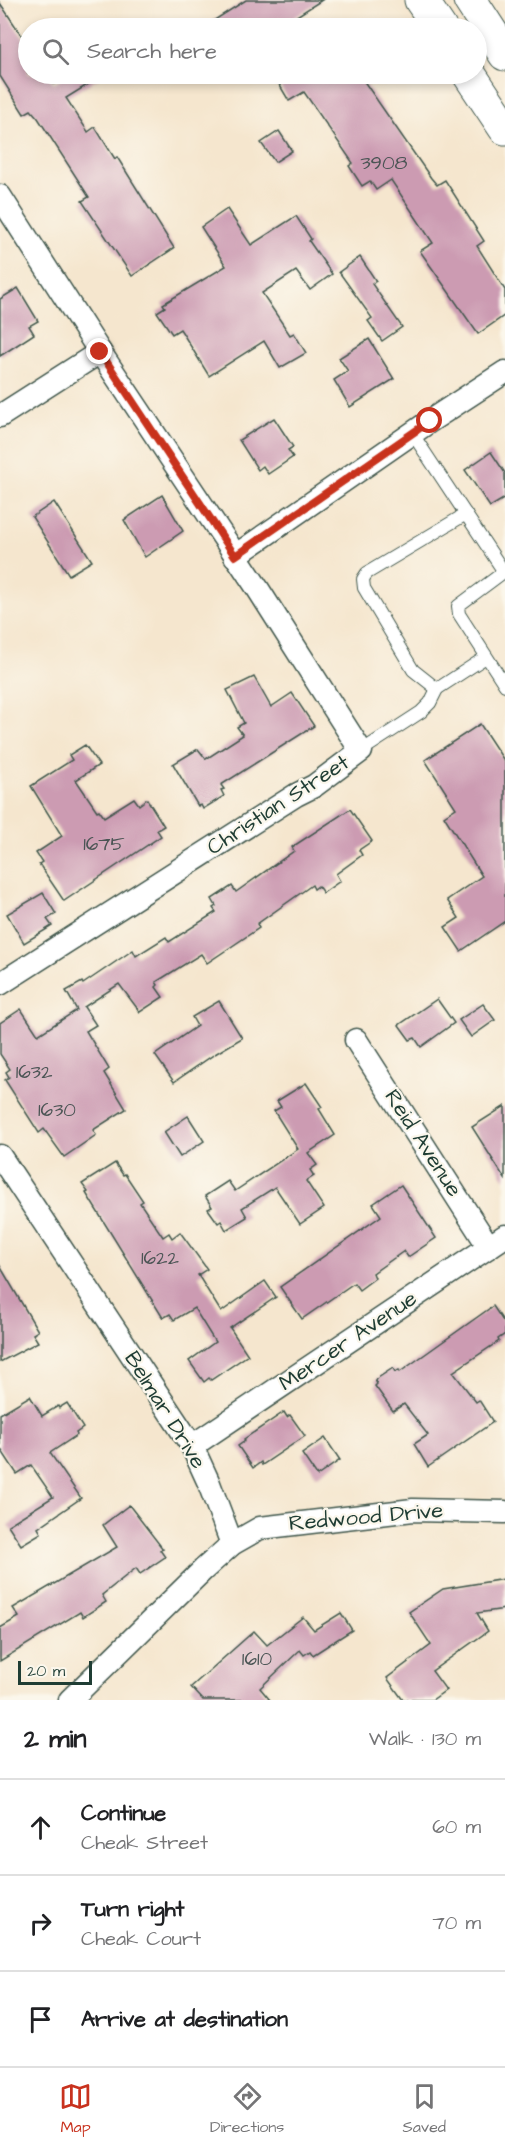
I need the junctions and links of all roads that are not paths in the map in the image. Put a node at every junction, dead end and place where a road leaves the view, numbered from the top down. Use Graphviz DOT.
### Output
graph roads {
  1 [pos="421,0"];
  2 [pos="470,0"];
  3 [pos="433,18"];
  4 [pos="482,18"];
  5 [pos="487,26"];
  6 [pos="505,54"];
  7 [pos="476,84"];
  8 [pos="505,128"];
  9 [pos="0,196"];
  10 [pos="100,352"];
  11 [pos="505,372"];
  12 [pos="0,416"];
  13 [pos="412,433"];
  14 [pos="466,514"];
  15 [pos="235,556"];
  16 [pos="505,572"];
  17 [pos="486,657"];
  18 [pos="505,685"];
  19 [pos="437,689"];
  20 [pos="361,751"];
  21 [pos="0,984"];
  22 [pos="356,1040"];
  23 [pos="0,1156"];
  24 [pos="497,1241"];
  25 [pos="192,1446"];
  26 [pos="505,1512"];
  27 [pos="232,1544"];
  28 [pos="70,1700"];
  1 -- 3 [label="main road"];
  2 -- 4 [label="main road"];
  5 -- 6 [label="main road"];
  7 -- 8 [label="main road"];
  9 -- 10 [label="street, Christian Street"];
  10 -- 12 [label="street"];
  10 -- 15 [label="street, Christian Street"];
  11 -- 13 [label="street"];
  13 -- 14 [label="lane"];
  13 -- 15 [label="street"];
  14 -- 16 [label="lane"];
  14 -- 19 [label="lane"];
  15 -- 20 [label="street, Christian Street"];
  16 -- 17 [label="lane"];
  17 -- 18 [label="lane"];
  17 -- 19 [label="lane"];
  19 -- 20 [label="lane"];
  20 -- 21 [label="street, Christian Street"];
  22 -- 24 [label="street, Reid Avenue"];
  23 -- 25 [label="street, Belmar Drive"];
  24 -- 25 [label="street, Mercer Avenue"];
  25 -- 27 [label="street, Belmar Drive"];
  26 -- 27 [label="street, Redwood Drive"];
  27 -- 28 [label="street"];
}
